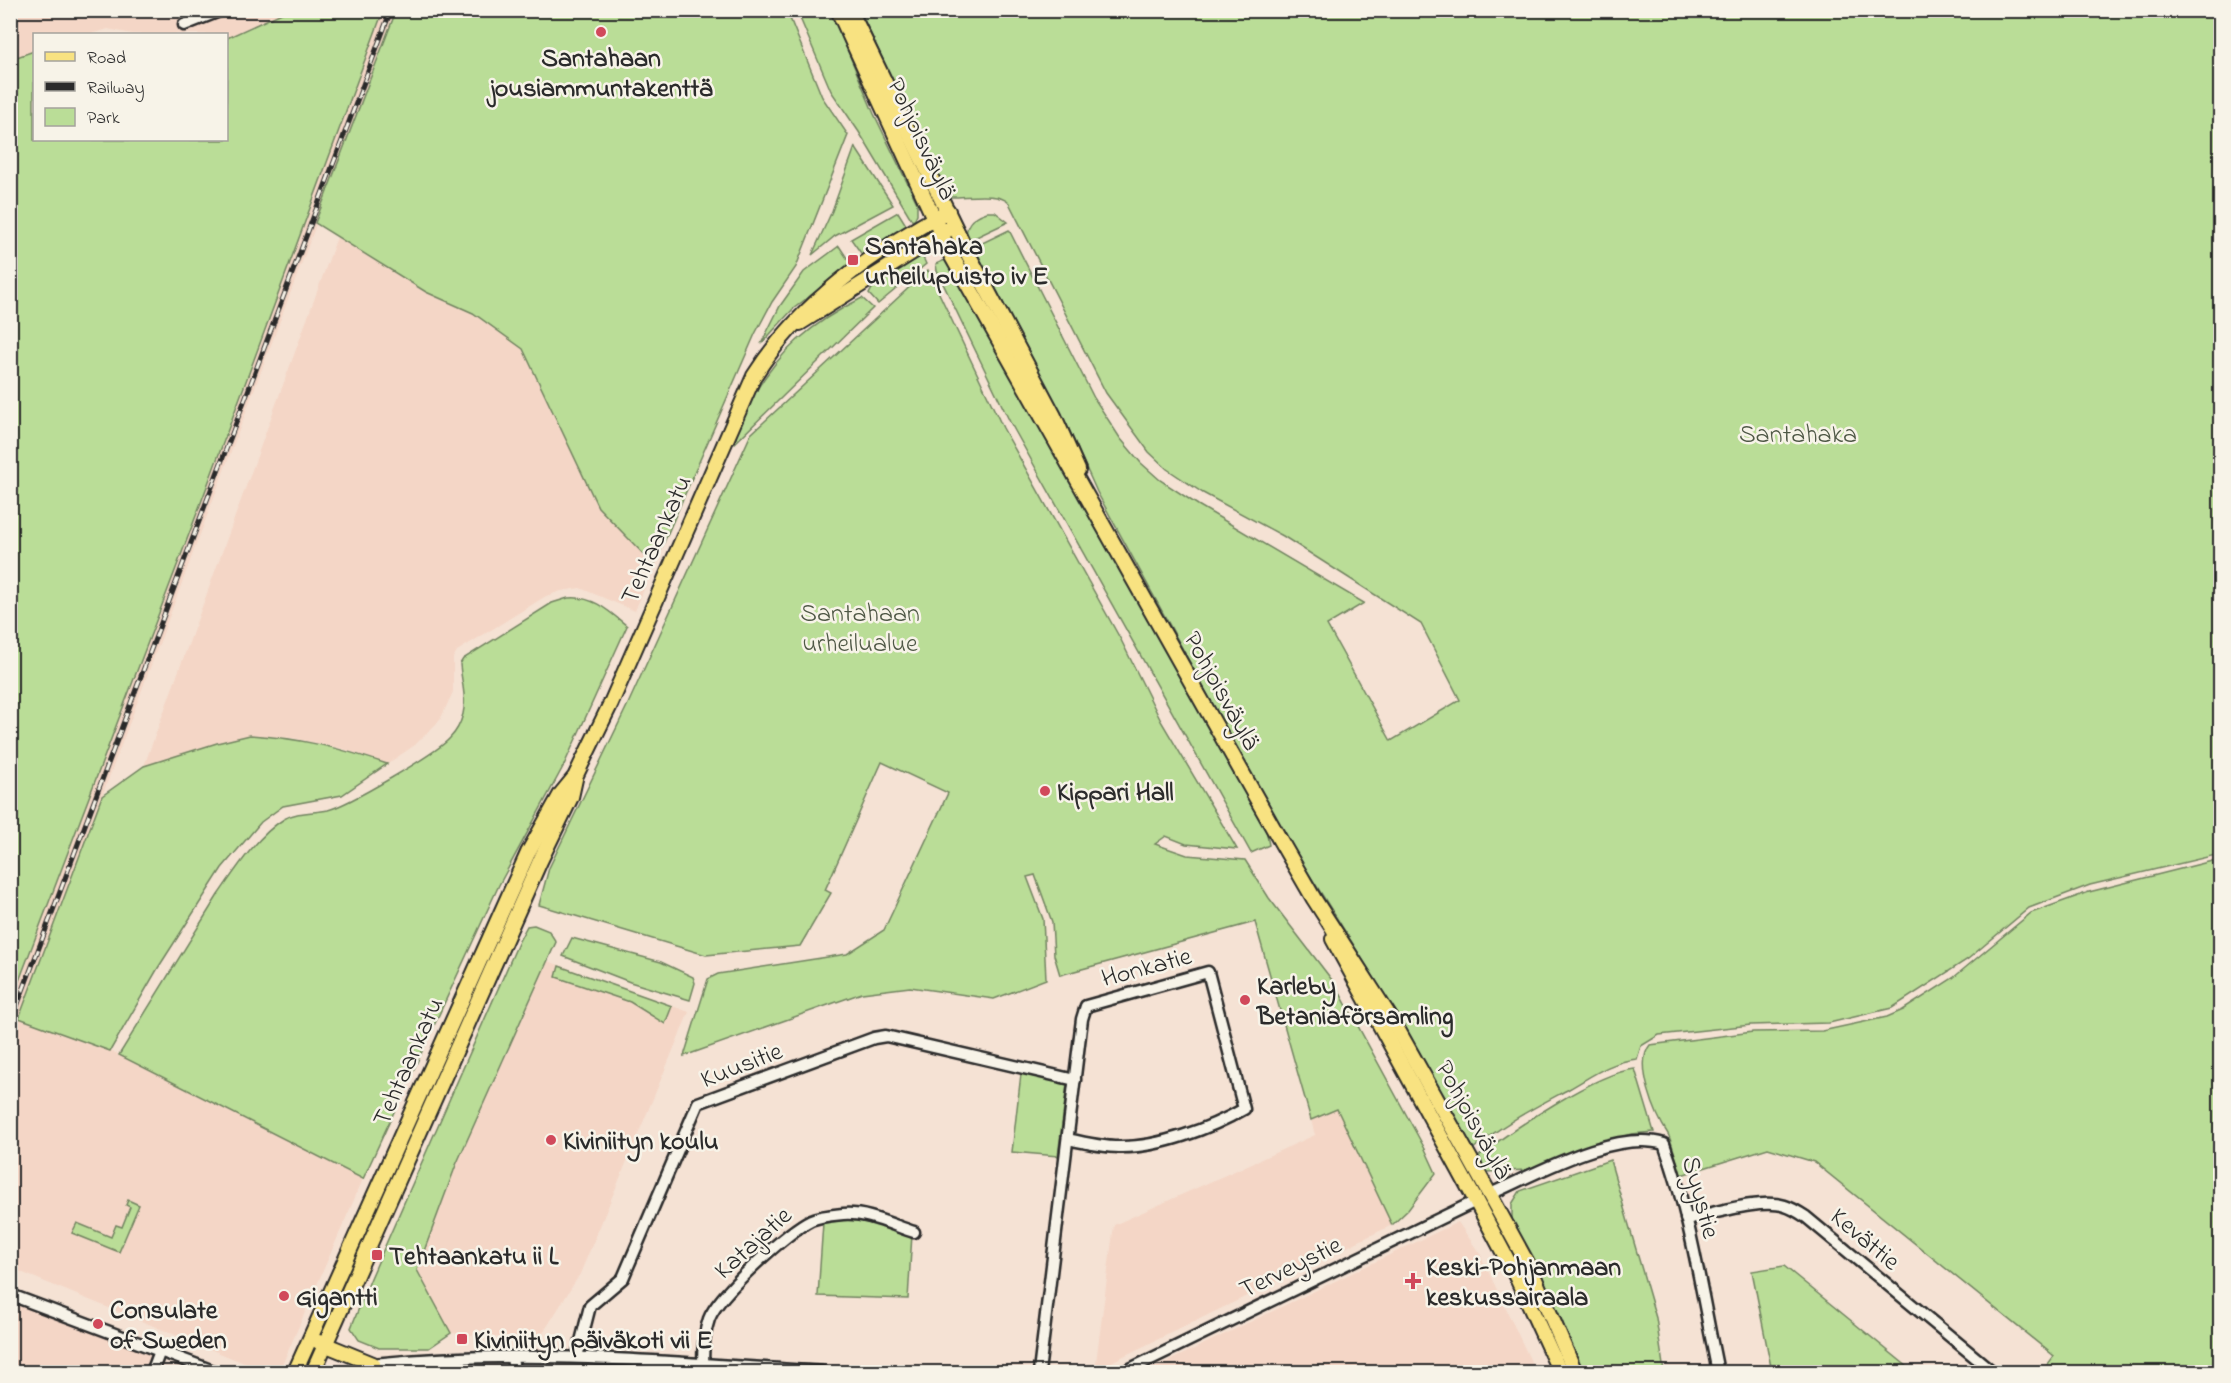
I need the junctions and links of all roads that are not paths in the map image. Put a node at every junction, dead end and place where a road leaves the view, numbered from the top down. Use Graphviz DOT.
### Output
graph roads {
  1 [pos="222,10"];
  2 [pos="838,10"];
  3 [pos="850,10"];
  4 [pos="184,25"];
  5 [pos="948,211"];
  6 [pos="934,219"];
  7 [pos="955,225"];
  8 [pos="941,234"];
  9 [pos="791,329"];
  10 [pos="1092,503"];
  11 [pos="575,777"];
  12 [pos="1314,899"];
  13 [pos="1075,1080"];
  14 [pos="1068,1139"];
  15 [pos="1490,1194"];
  16 [pos="1476,1201"];
  17 [pos="1686,1219"];
  18 [pos="914,1232"];
  19 [pos="11,1295"];
  20 [pos="310,1338"];
  21 [pos="326,1345"];
  22 [pos="160,1351"];
  23 [pos="512,1357"];
  24 [pos="577,1357"];
  25 [pos="634,1360"];
  26 [pos="703,1364"];
  27 [pos="373,1368"];
  28 [pos="751,1370"];
  29 [pos="152,1372"];
  30 [pos="216,1372"];
  31 [pos="295,1372"];
  32 [pos="313,1372"];
  33 [pos="513,1372"];
  34 [pos="635,1372"];
  35 [pos="822,1372"];
  36 [pos="1039,1372"];
  37 [pos="1124,1372"];
  38 [pos="1560,1372"];
  39 [pos="1575,1372"];
  40 [pos="1718,1372"];
  41 [pos="1993,1372"];
  1 -- 4 [label="street"];
  2 -- 6 [label="main road, Pohjoisväylä"];
  3 -- 5 [label="main road, Pohjoisväylä"];
  5 -- 6 [label="main road, Tehtaankatu"];
  5 -- 7 [label="main road, Pohjoisväylä"];
  6 -- 8 [label="main road, Pohjoisväylä"];
  6 -- 9 [label="main road, Tehtaankatu"];
  7 -- 8 [label="main road, Tehtaankatu"];
  7 -- 10 [label="main road, Pohjoisväylä"];
  8 -- 9 [label="main road, Tehtaankatu"];
  8 -- 10 [label="main road, Pohjoisväylä"];
  9 -- 11 [label="main road, Tehtaankatu"];
  10 -- 12 [label="main road, Pohjoisväylä"];
  11 -- 20 [label="main road, Tehtaankatu"];
  11 -- 21 [label="main road, Tehtaankatu"];
  12 -- 15 [label="main road, Pohjoisväylä"];
  12 -- 16 [label="main road, Pohjoisväylä"];
  13 -- 14 [label="street, Honkatie"];
  13 -- 14 [label="street, Honkatie"];
  13 -- 24 [label="street, Kuusitie"];
  14 -- 36 [label="street, Honkatie"];
  15 -- 16 [label="main road"];
  15 -- 17 [label="street, Syystie"];
  15 -- 39 [label="main road, Pohjoisväylä"];
  16 -- 37 [label="street, Terveystie"];
  16 -- 38 [label="main road, Pohjoisväylä"];
  17 -- 40 [label="street, Syystie"];
  17 -- 41 [label="street, Kevättie"];
  18 -- 26 [label="street, Katajatie"];
  19 -- 22 [label="street"];
  20 -- 21 [label="main road"];
  20 -- 31 [label="main road, Tehtaankatu"];
  21 -- 27 [label="main road"];
  21 -- 32 [label="main road, Tehtaankatu"];
  22 -- 29 [label="street"];
  22 -- 30 [label="street"];
  23 -- 24 [label="street"];
  23 -- 27 [label="street"];
  23 -- 33 [label="street"];
  24 -- 25 [label="street"];
  25 -- 26 [label="street"];
  25 -- 34 [label="street"];
  26 -- 28 [label="street"];
  28 -- 35 [label="street"];
}
